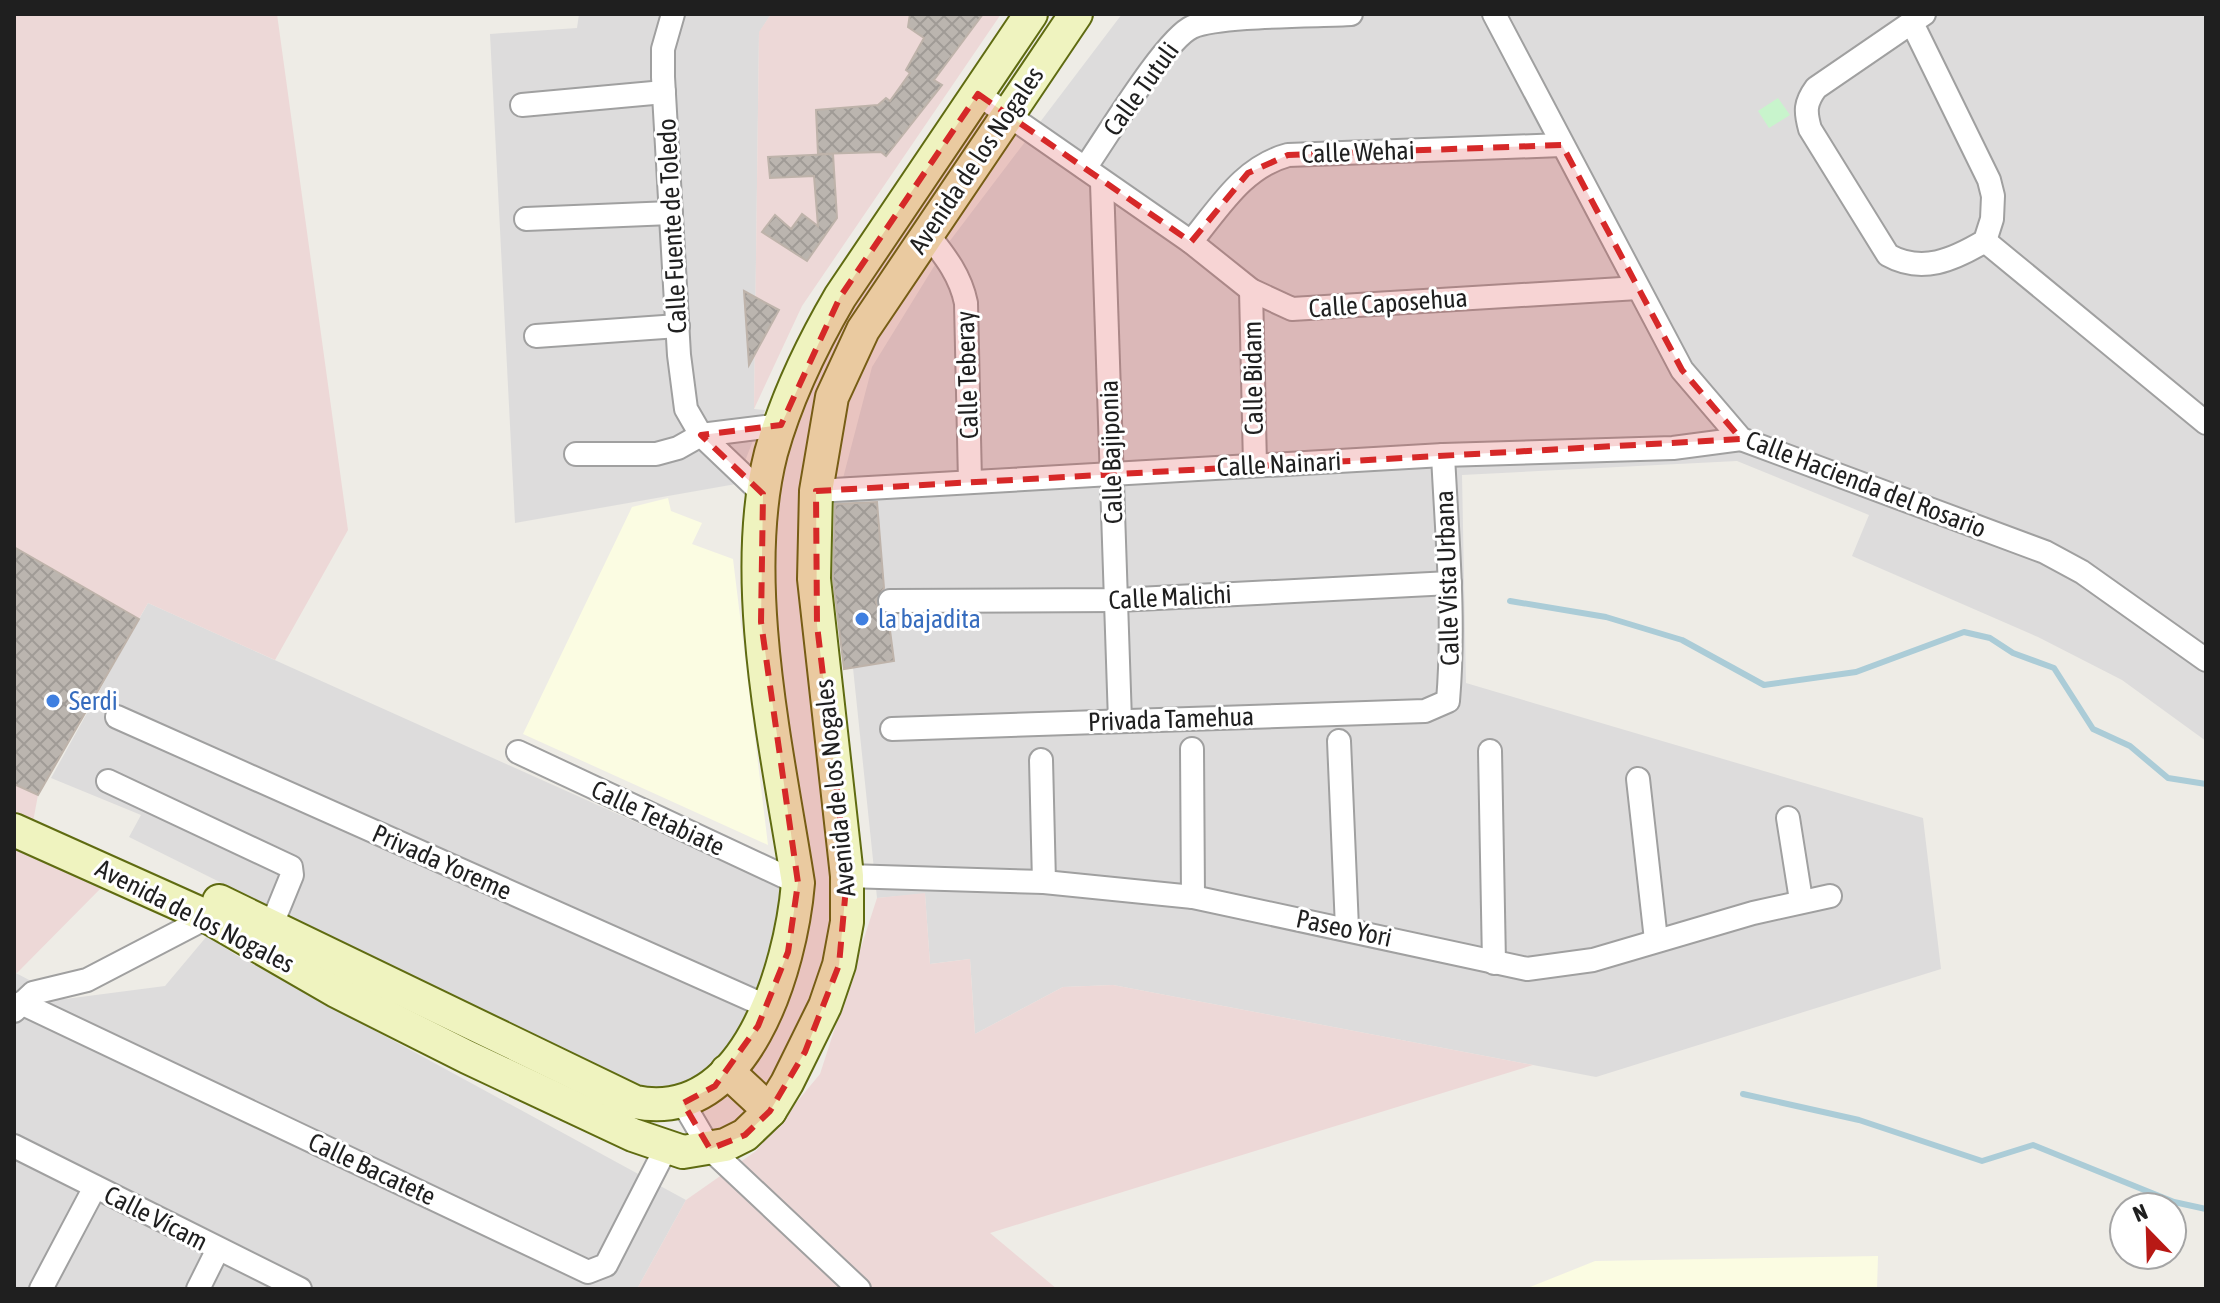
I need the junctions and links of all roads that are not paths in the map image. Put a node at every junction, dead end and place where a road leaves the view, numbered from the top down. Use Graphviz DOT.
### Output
graph roads {
  1 [pos="673,14"];
  2 [pos="1031,14"];
  3 [pos="1076,14"];
  4 [pos="1351,14"];
  5 [pos="1494,14"];
  6 [pos="1918,19"];
  7 [pos="664,92"];
  8 [pos="978,94"];
  9 [pos="522,105"];
  10 [pos="1008,113"];
  11 [pos="1562,145"];
  12 [pos="1085,168"];
  13 [pos="1102,183"];
  14 [pos="671,213"];
  15 [pos="526,219"];
  16 [pos="926,232"];
  17 [pos="1985,241"];
  18 [pos="1191,242"];
  19 [pos="1638,288"];
  20 [pos="1251,290"];
  21 [pos="678,326"];
  22 [pos="536,336"];
  23 [pos="2206,423"];
  24 [pos="781,425"];
  25 [pos="701,435"];
  26 [pos="1741,439"];
  27 [pos="576,454"];
  28 [pos="1443,455"];
  29 [pos="1255,465"];
  30 [pos="1110,474"];
  31 [pos="970,482"];
  32 [pos="816,491"];
  33 [pos="763,494"];
  34 [pos="1450,583"];
  35 [pos="1118,600"];
  36 [pos="890,601"];
  37 [pos="2206,660"];
  38 [pos="1448,701"];
  39 [pos="117,717"];
  40 [pos="1120,721"];
  41 [pos="892,729"];
  42 [pos="1339,741"];
  43 [pos="1192,749"];
  44 [pos="1490,751"];
  45 [pos="518,752"];
  46 [pos="1041,760"];
  47 [pos="1638,779"];
  48 [pos="108,781"];
  49 [pos="14,806"];
  50 [pos="1788,818"];
  51 [pos="14,830"];
  52 [pos="847,876"];
  53 [pos="1044,882"];
  54 [pos="798,883"];
  55 [pos="1830,896"];
  56 [pos="1193,897"];
  57 [pos="1801,900"];
  58 [pos="208,917"];
  59 [pos="272,924"];
  60 [pos="1347,928"];
  61 [pos="1656,940"];
  62 [pos="1494,963"];
  63 [pos="17,1007"];
  64 [pos="768,1007"];
  65 [pos="727,1071"];
  66 [pos="683,1103"];
  67 [pos="770,1111"];
  68 [pos="14,1146"];
  69 [pos="666,1148"];
  70 [pos="710,1149"];
  71 [pos="95,1187"];
  72 [pos="218,1249"];
  73 [pos="41,1289"];
  74 [pos="198,1289"];
  75 [pos="300,1289"];
  76 [pos="859,1289"];
  1 -- 7 [label="street, Calle Fuente de Toledo"];
  2 -- 8 [label="main road, Avenida de los Nogales"];
  3 -- 10 [label="main road, Avenida de los Nogales"];
  4 -- 12 [label="street, Calle Tutuli"];
  5 -- 11 [label="street, Calle Hacienda del Rosario"];
  6 -- 17 [label="street"];
  6 -- 17 [label="street"];
  7 -- 9 [label="street"];
  7 -- 14 [label="street, Calle Fuente de Toledo"];
  8 -- 10 [label="street, Calle Caposehua"];
  8 -- 24 [label="main road, Avenida de los Nogales"];
  10 -- 12 [label="street, Calle Caposehua"];
  10 -- 16 [label="main road, Avenida de los Nogales"];
  11 -- 18 [label="street, Calle Wehai"];
  11 -- 19 [label="street, Calle Hacienda del Rosario"];
  12 -- 13 [label="street, Calle Caposehua"];
  13 -- 18 [label="street, Calle Caposehua"];
  13 -- 30 [label="street, Calle Bajiponia"];
  14 -- 15 [label="street"];
  14 -- 21 [label="street, Calle Fuente de Toledo"];
  16 -- 31 [label="street, Calle Teberay"];
  16 -- 32 [label="main road, Avenida de los Nogales"];
  17 -- 23 [label="street"];
  18 -- 20 [label="street, Calle Caposehua"];
  19 -- 20 [label="street, Calle Caposehua"];
  19 -- 26 [label="street, Calle Hacienda del Rosario"];
  20 -- 29 [label="street, Calle Bidam"];
  21 -- 22 [label="street"];
  21 -- 25 [label="street, Calle Fuente de Toledo"];
  24 -- 25 [label="street"];
  24 -- 33 [label="main road, Avenida de los Nogales"];
  25 -- 27 [label="street"];
  25 -- 33 [label="street, Calle Fuente de Toledo"];
  26 -- 28 [label="street, Calle Nainari"];
  26 -- 37 [label="street, Calle Hacienda del Rosario"];
  28 -- 29 [label="street, Calle Nainari"];
  28 -- 34 [label="street, Calle Vista Urbana"];
  29 -- 30 [label="street, Calle Nainari"];
  30 -- 31 [label="street, Calle Nainari"];
  30 -- 35 [label="street, Calle Bajiponia"];
  31 -- 32 [label="street, Calle Nainari"];
  32 -- 52 [label="main road, Avenida de los Nogales"];
  33 -- 54 [label="main road, Avenida de los Nogales"];
  34 -- 35 [label="street, Calle Malichi"];
  34 -- 38 [label="street, Calle Vista Urbana"];
  35 -- 36 [label="street, Calle Malichi"];
  35 -- 40 [label="street, Calle Bajiponia"];
  38 -- 40 [label="street, Privada Tamehua"];
  39 -- 64 [label="street, Privada Yoreme"];
  40 -- 41 [label="street, Privada Tamehua"];
  42 -- 60 [label="street"];
  43 -- 56 [label="street"];
  44 -- 62 [label="street"];
  45 -- 54 [label="street, Calle Tetabiate"];
  46 -- 53 [label="street"];
  47 -- 61 [label="street"];
  48 -- 59 [label="street"];
  49 -- 59 [label="main road, Avenida de los Nogales"];
  50 -- 57 [label="street"];
  51 -- 58 [label="main road, Avenida de los Nogales"];
  52 -- 53 [label="street, Paseo Yori"];
  52 -- 67 [label="main road, Avenida de los Nogales"];
  53 -- 56 [label="street, Paseo Yori"];
  54 -- 64 [label="main road, Avenida de los Nogales"];
  55 -- 57 [label="street, Paseo Yori"];
  56 -- 60 [label="street, Paseo Yori"];
  57 -- 61 [label="street, Paseo Yori"];
  58 -- 63 [label="street"];
  58 -- 69 [label="main road, Avenida de los Nogales"];
  59 -- 66 [label="main road, Avenida de los Nogales"];
  60 -- 62 [label="street, Paseo Yori"];
  61 -- 62 [label="street, Paseo Yori"];
  63 -- 69 [label="street, Calle Bacatete"];
  64 -- 65 [label="main road, Avenida de los Nogales"];
  65 -- 66 [label="main road, Avenida de los Nogales"];
  65 -- 67 [label="main road"];
  66 -- 70 [label="street"];
  67 -- 70 [label="main road, Avenida de los Nogales"];
  68 -- 71 [label="street, Calle Vícam"];
  69 -- 70 [label="main road, Avenida de los Nogales"];
  70 -- 76 [label="street"];
  71 -- 72 [label="street, Calle Vícam"];
  71 -- 73 [label="street"];
  72 -- 74 [label="street"];
  72 -- 75 [label="street, Calle Vícam"];
}
